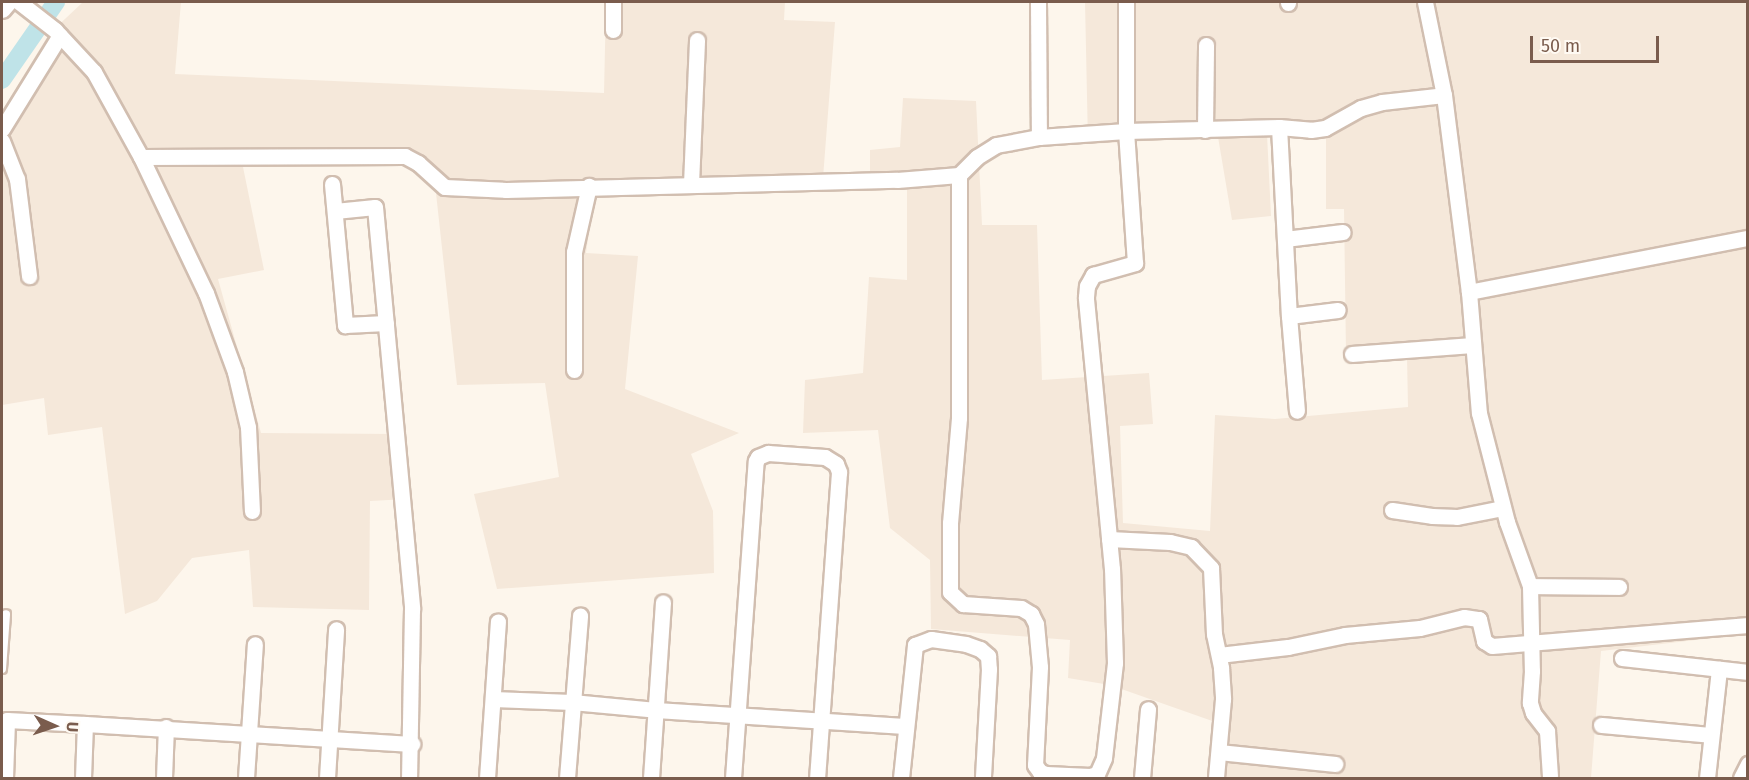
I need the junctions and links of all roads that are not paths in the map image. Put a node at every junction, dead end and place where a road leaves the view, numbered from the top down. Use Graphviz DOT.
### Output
graph roads {
  1 [pos="8,2"];
  2 [pos="614,2"];
  3 [pos="1038,2"];
  4 [pos="1126,2"];
  5 [pos="1425,2"];
  6 [pos="24,5"];
  7 [pos="2,9"];
  8 [pos="613,30"];
  9 [pos="58,32"];
  10 [pos="697,40"];
  11 [pos="1206,45"];
  12 [pos="1444,95"];
  13 [pos="1279,127"];
  14 [pos="2,129"];
  15 [pos="1204,130"];
  16 [pos="1126,131"];
  17 [pos="1039,137"];
  18 [pos="2,141"];
  19 [pos="141,157"];
  20 [pos="959,175"];
  21 [pos="332,184"];
  22 [pos="691,184"];
  23 [pos="590,186"];
  24 [pos="334,211"];
  25 [pos="1343,232"];
  26 [pos="1748,238"];
  27 [pos="1285,239"];
  28 [pos="29,276"];
  29 [pos="1468,292"];
  30 [pos="1338,310"];
  31 [pos="1289,316"];
  32 [pos="386,323"];
  33 [pos="1472,345"];
  34 [pos="1352,354"];
  35 [pos="574,370"];
  36 [pos="1297,411"];
  37 [pos="1503,508"];
  38 [pos="1392,510"];
  39 [pos="252,511"];
  40 [pos="1109,539"];
  41 [pos="1530,586"];
  42 [pos="1619,587"];
  43 [pos="663,602"];
  44 [pos="6,614"];
  45 [pos="580,616"];
  46 [pos="498,621"];
  47 [pos="1748,625"];
  48 [pos="336,629"];
  49 [pos="1532,642"];
  50 [pos="255,644"];
  51 [pos="1219,655"];
  52 [pos="1622,658"];
  53 [pos="2,669"];
  54 [pos="1719,669"];
  55 [pos="1748,672"];
  56 [pos="493,699"];
  57 [pos="572,702"];
  58 [pos="1148,709"];
  59 [pos="656,710"];
  60 [pos="738,716"];
  61 [pos="821,720"];
  62 [pos="85,724"];
  63 [pos="1601,725"];
  64 [pos="904,726"];
  65 [pos="166,727"];
  66 [pos="249,732"];
  67 [pos="1711,735"];
  68 [pos="330,739"];
  69 [pos="412,744"];
  70 [pos="1219,752"];
  71 [pos="1335,764"];
  72 [pos="1748,764"];
  73 [pos="1550,776"];
  74 [pos="5,778"];
  75 [pos="83,778"];
  76 [pos="164,778"];
  77 [pos="246,778"];
  78 [pos="327,778"];
  79 [pos="409,778"];
  80 [pos="488,778"];
  81 [pos="567,778"];
  82 [pos="651,778"];
  83 [pos="733,778"];
  84 [pos="818,778"];
  85 [pos="901,778"];
  86 [pos="983,778"];
  87 [pos="1142,778"];
  88 [pos="1216,778"];
  89 [pos="1707,778"];
  90 [pos="1741,778"];
  1 -- 7 [label="street"];
  2 -- 8 [label="street"];
  3 -- 17 [label="street"];
  4 -- 16 [label="street"];
  5 -- 12 [label="street"];
  6 -- 9 [label="street"];
  9 -- 14 [label="street"];
  9 -- 19 [label="street"];
  10 -- 22 [label="street"];
  11 -- 15 [label="street"];
  12 -- 13 [label="street"];
  12 -- 29 [label="street"];
  13 -- 15 [label="street"];
  13 -- 27 [label="street"];
  15 -- 16 [label="street"];
  16 -- 17 [label="street"];
  16 -- 40 [label="street"];
  17 -- 20 [label="street"];
  18 -- 28 [label="street"];
  19 -- 23 [label="street"];
  19 -- 39 [label="street"];
  20 -- 22 [label="street"];
  20 -- 40 [label="street"];
  21 -- 24 [label="street"];
  22 -- 23 [label="street"];
  23 -- 35 [label="street"];
  24 -- 32 [label="street"];
  24 -- 32 [label="street"];
  25 -- 27 [label="street"];
  26 -- 29 [label="street"];
  27 -- 31 [label="street"];
  29 -- 33 [label="street"];
  30 -- 31 [label="street"];
  31 -- 36 [label="street"];
  32 -- 69 [label="street"];
  33 -- 34 [label="street"];
  33 -- 37 [label="street"];
  37 -- 38 [label="street"];
  37 -- 41 [label="street"];
  40 -- 51 [label="street"];
  41 -- 42 [label="street"];
  41 -- 49 [label="street"];
  43 -- 59 [label="street"];
  44 -- 53 [label="lane"];
  45 -- 57 [label="street"];
  46 -- 56 [label="street"];
  47 -- 49 [label="street"];
  48 -- 68 [label="street"];
  49 -- 51 [label="street"];
  49 -- 73 [label="street"];
  50 -- 66 [label="street"];
  51 -- 70 [label="street"];
  52 -- 54 [label="street"];
  54 -- 55 [label="street"];
  54 -- 67 [label="street"];
  56 -- 57 [label="street"];
  56 -- 80 [label="street"];
  57 -- 59 [label="street"];
  57 -- 81 [label="street"];
  58 -- 87 [label="street"];
  59 -- 60 [label="street"];
  59 -- 82 [label="street"];
  60 -- 61 [label="street"];
  60 -- 61 [label="street"];
  60 -- 83 [label="street"];
  61 -- 64 [label="street"];
  61 -- 84 [label="street"];
  62 -- 65 [label="street"];
  62 -- 74 [label="street"];
  62 -- 75 [label="street"];
  63 -- 67 [label="street"];
  64 -- 85 [label="street"];
  64 -- 86 [label="street"];
  65 -- 66 [label="street"];
  65 -- 76 [label="street"];
  66 -- 68 [label="street"];
  66 -- 77 [label="street"];
  67 -- 89 [label="street"];
  68 -- 69 [label="street"];
  68 -- 78 [label="street"];
  69 -- 79 [label="street"];
  70 -- 71 [label="street"];
  70 -- 88 [label="street"];
  72 -- 90 [label="street"];
}
